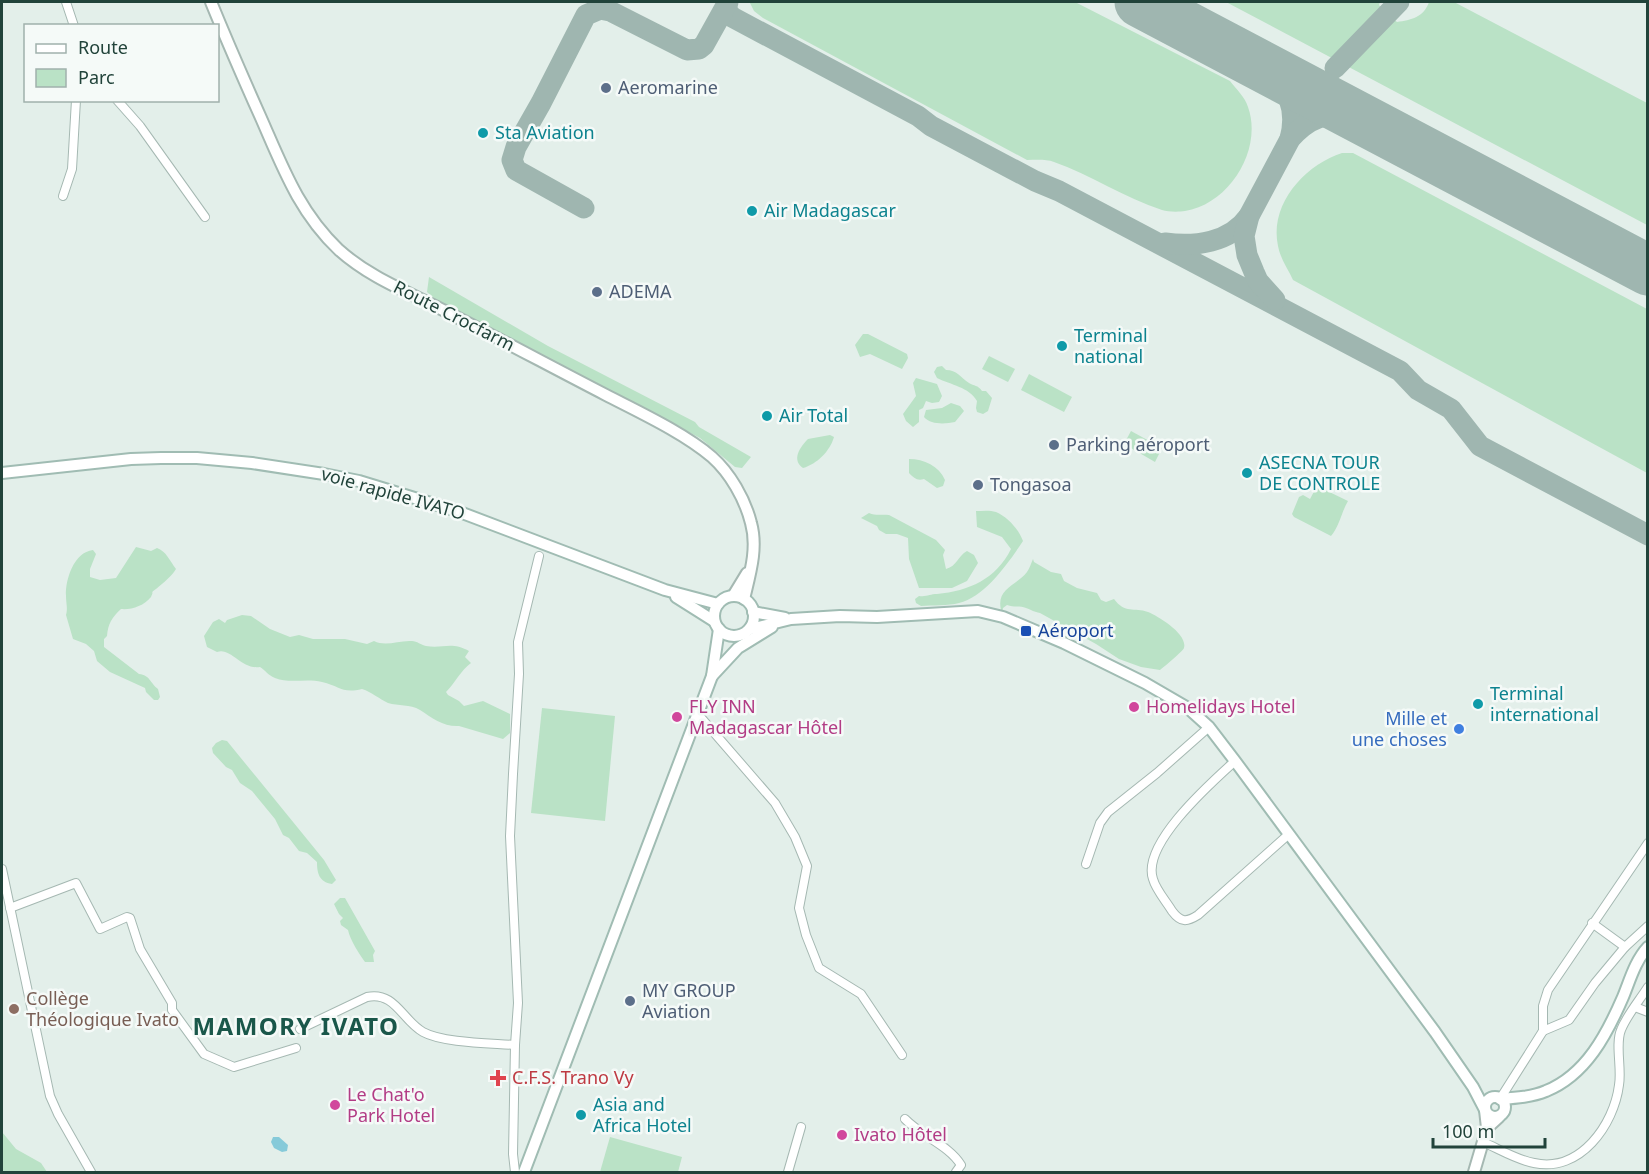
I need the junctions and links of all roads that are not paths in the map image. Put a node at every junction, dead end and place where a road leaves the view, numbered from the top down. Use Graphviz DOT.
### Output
graph roads {
  1 [pos="66,2"];
  2 [pos="211,2"];
  3 [pos="73,24"];
  4 [pos="76,102"];
  5 [pos="119,102"];
  6 [pos="63,196"];
  7 [pos="205,217"];
  8 [pos="2,473"];
  9 [pos="539,556"];
  10 [pos="665,590"];
  11 [pos="739,597"];
  12 [pos="718,604"];
  13 [pos="753,612"];
  14 [pos="791,619"];
  15 [pos="716,625"];
  16 [pos="746,631"];
  17 [pos="712,676"];
  18 [pos="697,713"];
  19 [pos="1209,727"];
  20 [pos="1235,761"];
  21 [pos="1288,834"];
  22 [pos="1647,843"];
  23 [pos="1086,864"];
  24 [pos="2,869"];
  25 [pos="10,908"];
  26 [pos="1592,923"];
  27 [pos="1647,926"];
  28 [pos="1625,947"];
  29 [pos="1647,947"];
  30 [pos="1647,987"];
  31 [pos="1635,1007"];
  32 [pos="1647,1012"];
  33 [pos="300,1029"];
  34 [pos="1543,1031"];
  35 [pos="515,1045"];
  36 [pos="296,1048"];
  37 [pos="902,1055"];
  38 [pos="1473,1087"];
  39 [pos="1531,1095"];
  40 [pos="1496,1098"];
  41 [pos="1485,1110"];
  42 [pos="1502,1114"];
  43 [pos="905,1119"];
  44 [pos="801,1127"];
  45 [pos="1487,1128"];
  46 [pos="1484,1142"];
  47 [pos="1533,1163"];
  48 [pos="91,1173"];
  49 [pos="515,1173"];
  50 [pos="524,1173"];
  51 [pos="788,1173"];
  52 [pos="956,1173"];
  53 [pos="1473,1173"];
  54 [pos="1536,1173"];
  1 -- 3 [label="street"];
  2 -- 11 [label="main road, Route Crocfarm"];
  4 -- 6 [label="street"];
  5 -- 7 [label="street"];
  8 -- 10 [label="main road, voie rapide IVATO"];
  9 -- 35 [label="street"];
  10 -- 12 [label="main road"];
  10 -- 15 [label="main road"];
  11 -- 12 [label="main road"];
  11 -- 13 [label="main road"];
  12 -- 15 [label="main road"];
  13 -- 14 [label="main road"];
  13 -- 16 [label="main road"];
  14 -- 16 [label="main road"];
  14 -- 17 [label="main road"];
  14 -- 19 [label="main road"];
  15 -- 16 [label="main road"];
  15 -- 17 [label="main road"];
  16 -- 17 [label="main road"];
  17 -- 18 [label="main road"];
  18 -- 37 [label="street"];
  18 -- 50 [label="main road"];
  19 -- 20 [label="main road"];
  19 -- 23 [label="street"];
  20 -- 21 [label="main road"];
  20 -- 21 [label="street"];
  21 -- 38 [label="main road"];
  22 -- 26 [label="street"];
  24 -- 25 [label="street"];
  25 -- 36 [label="street"];
  25 -- 48 [label="street"];
  26 -- 28 [label="street"];
  26 -- 34 [label="street"];
  27 -- 28 [label="street"];
  28 -- 34 [label="street"];
  29 -- 39 [label="main road"];
  30 -- 31 [label="street"];
  31 -- 32 [label="street"];
  31 -- 47 [label="street"];
  33 -- 35 [label="street"];
  34 -- 40 [label="street"];
  35 -- 49 [label="street"];
  38 -- 40 [label="main road"];
  38 -- 41 [label="main road"];
  39 -- 40 [label="main road"];
  39 -- 42 [label="main road"];
  40 -- 41 [label="main road"];
  40 -- 42 [label="main road"];
  41 -- 42 [label="main road"];
  41 -- 45 [label="main road"];
  42 -- 45 [label="main road"];
  43 -- 52 [label="street"];
  44 -- 51 [label="street"];
  45 -- 46 [label="main road"];
  46 -- 47 [label="street"];
  46 -- 53 [label="main road"];
  47 -- 54 [label="street"];
}
